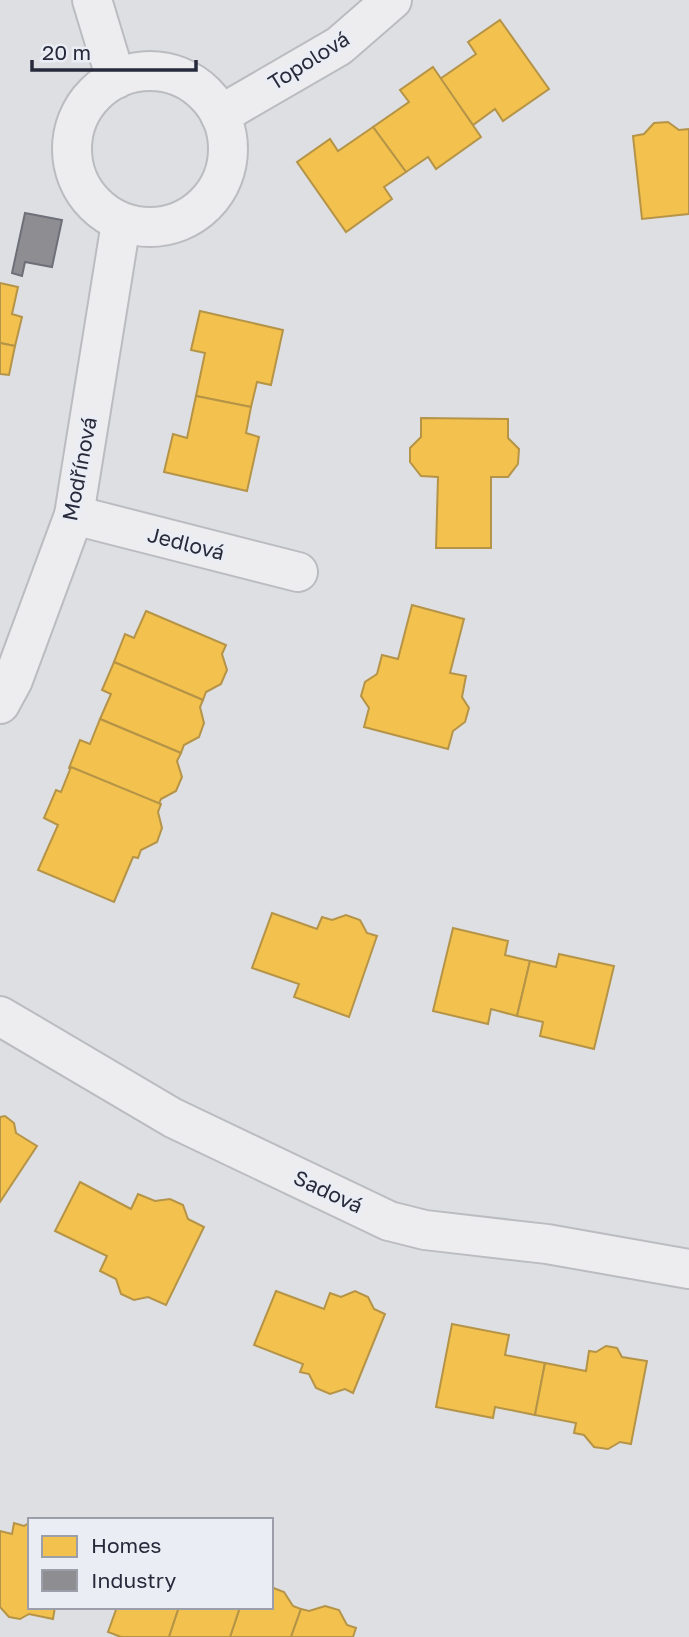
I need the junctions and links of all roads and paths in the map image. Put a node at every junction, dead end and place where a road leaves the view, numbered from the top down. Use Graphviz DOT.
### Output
graph roads {
  1 [pos="92,0"];
  2 [pos="392,0"];
  3 [pos="116,79"];
  4 [pos="220,115"];
  5 [pos="121,223"];
  6 [pos="74,515"];
  7 [pos="298,572"];
  8 [pos="0,704"];
  9 [pos="0,1016"];
  10 [pos="689,1269"];
  1 -- 3 [label="street"];
  2 -- 4 [label="street, Topolová"];
  3 -- 4 [label="street"];
  3 -- 5 [label="street"];
  4 -- 5 [label="street"];
  5 -- 6 [label="street, Modřínová"];
  6 -- 7 [label="street, Jedlová"];
  6 -- 8 [label="street, Modřínová"];
  9 -- 10 [label="street, Sadová"];
}
